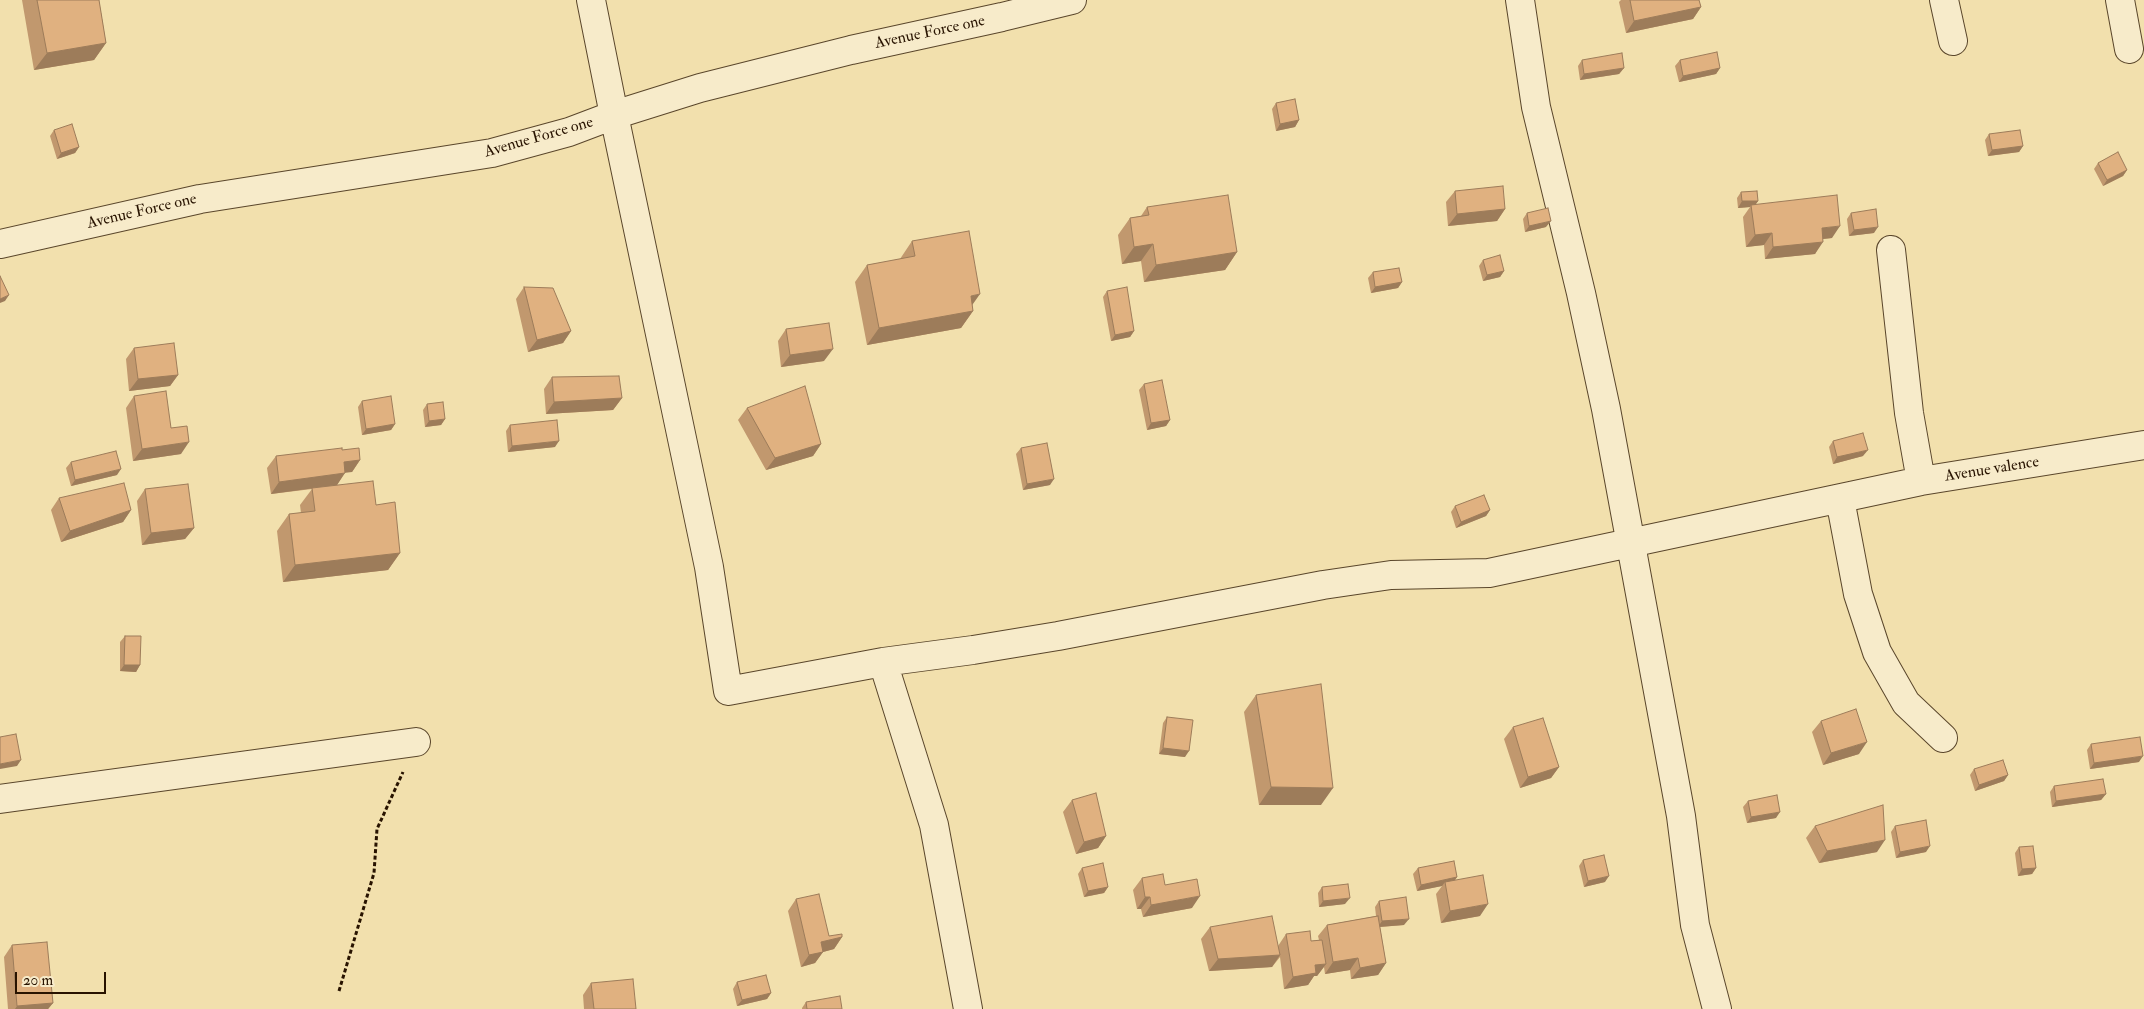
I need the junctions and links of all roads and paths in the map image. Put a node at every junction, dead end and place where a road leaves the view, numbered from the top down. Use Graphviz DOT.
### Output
graph roads {
  1 [pos="591,0"];
  2 [pos="1072,0"];
  3 [pos="1520,0"];
  4 [pos="1944,0"];
  5 [pos="2120,0"];
  6 [pos="1953,41"];
  7 [pos="2129,49"];
  8 [pos="614,115"];
  9 [pos="0,244"];
  10 [pos="1891,250"];
  11 [pos="2144,445"];
  12 [pos="1921,481"];
  13 [pos="1840,499"];
  14 [pos="1631,541"];
  15 [pos="883,662"];
  16 [pos="1943,738"];
  17 [pos="416,742"];
  18 [pos="0,798"];
  19 [pos="339,991"];
  20 [pos="968,1009"];
  21 [pos="1717,1009"];
  1 -- 8 [label="street"];
  2 -- 8 [label="street, Avenue Force one"];
  3 -- 14 [label="street"];
  4 -- 6 [label="street"];
  5 -- 7 [label="street"];
  8 -- 9 [label="street, Avenue Force one"];
  8 -- 15 [label="street, Avenue valence"];
  10 -- 12 [label="street"];
  11 -- 12 [label="street, Avenue valence"];
  12 -- 13 [label="street, Avenue valence"];
  13 -- 14 [label="street, Avenue valence"];
  13 -- 16 [label="street"];
  14 -- 15 [label="street, Avenue valence"];
  14 -- 21 [label="street"];
  15 -- 20 [label="street"];
  17 -- 18 [label="street"];
  17 -- 19 [label="path"];
}
